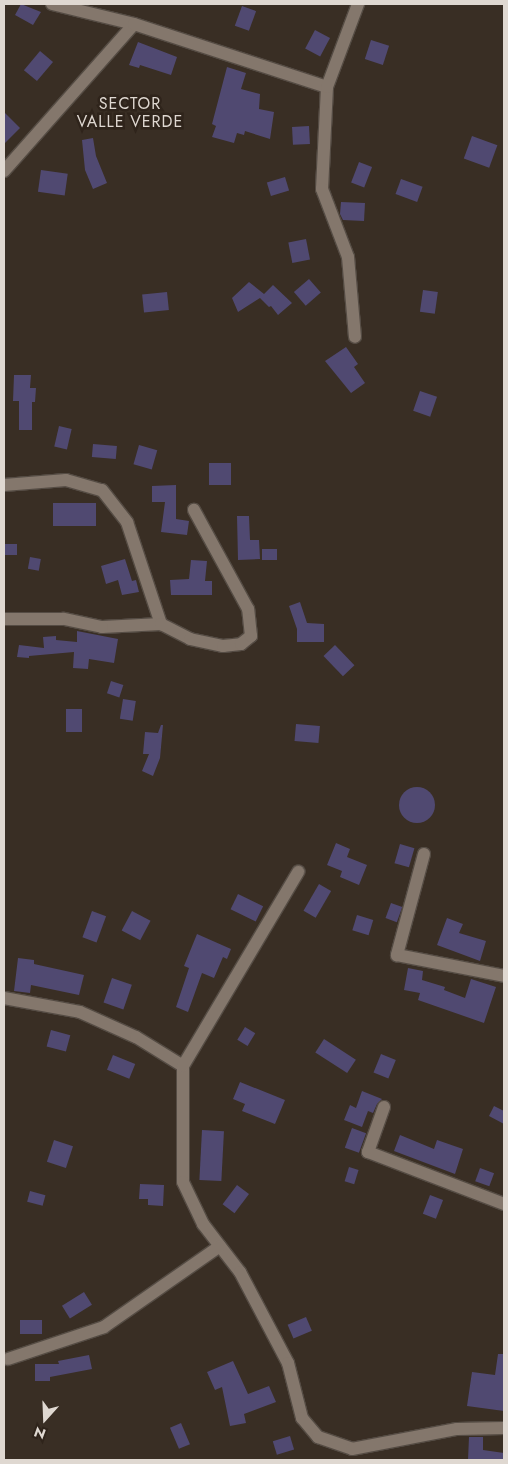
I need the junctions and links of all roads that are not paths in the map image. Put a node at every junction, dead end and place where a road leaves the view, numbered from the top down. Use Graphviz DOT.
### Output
graph roads {
  1 [pos="52,4"];
  2 [pos="358,4"];
  3 [pos="134,24"];
  4 [pos="327,87"];
  5 [pos="4,171"];
  6 [pos="355,337"];
  7 [pos="4,485"];
  8 [pos="194,510"];
  9 [pos="4,619"];
  10 [pos="160,624"];
  11 [pos="424,854"];
  12 [pos="298,872"];
  13 [pos="504,976"];
  14 [pos="4,998"];
  15 [pos="183,1066"];
  16 [pos="384,1107"];
  17 [pos="504,1204"];
  18 [pos="220,1246"];
  19 [pos="8,1359"];
  20 [pos="504,1428"];
  1 -- 3 [label="street"];
  2 -- 4 [label="street"];
  3 -- 4 [label="street"];
  3 -- 5 [label="street"];
  4 -- 6 [label="street"];
  7 -- 10 [label="street"];
  8 -- 10 [label="street"];
  9 -- 10 [label="street"];
  11 -- 13 [label="street"];
  12 -- 15 [label="street"];
  14 -- 15 [label="street"];
  15 -- 18 [label="street"];
  16 -- 17 [label="street"];
  18 -- 19 [label="street"];
  18 -- 20 [label="street"];
}
